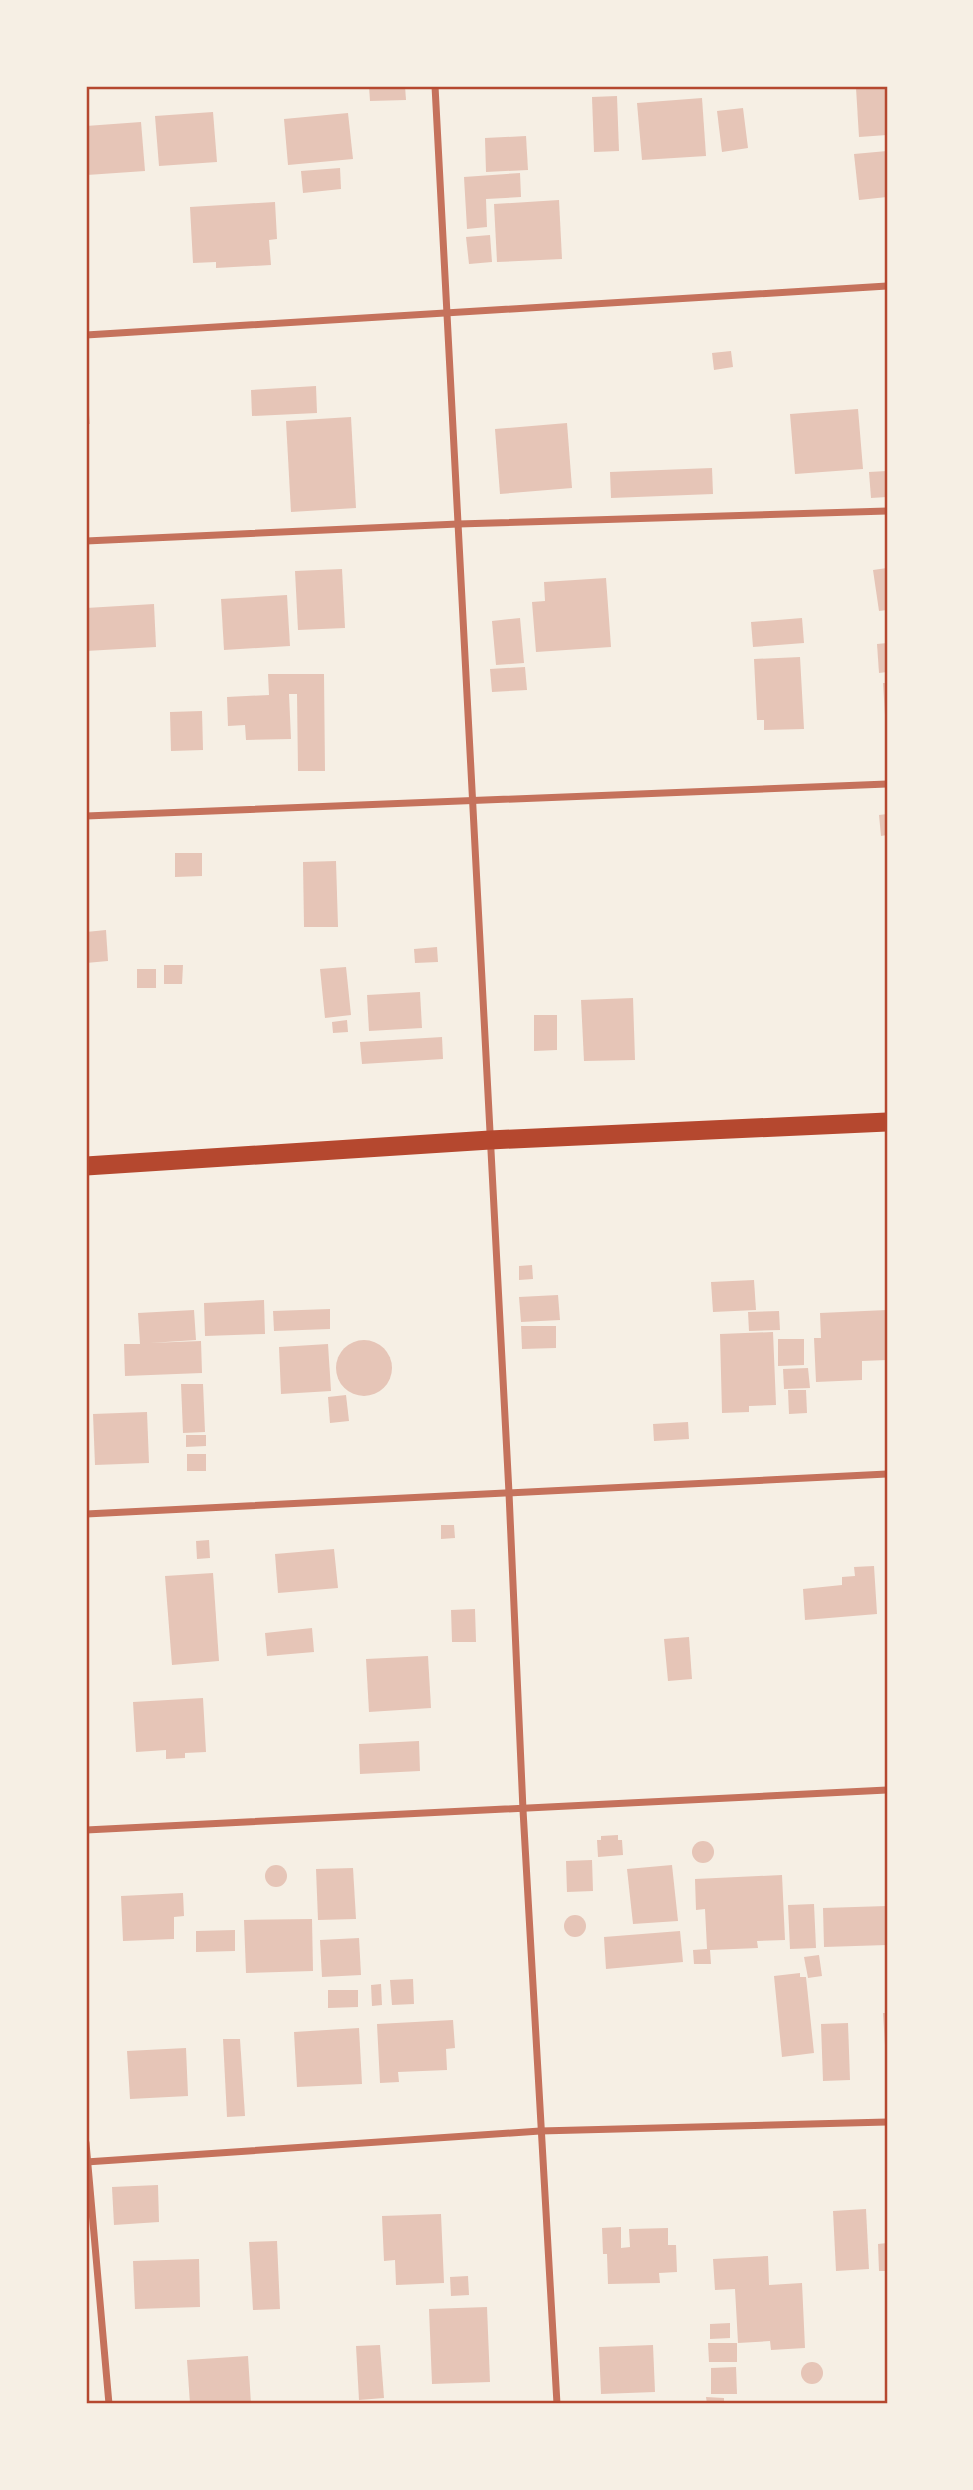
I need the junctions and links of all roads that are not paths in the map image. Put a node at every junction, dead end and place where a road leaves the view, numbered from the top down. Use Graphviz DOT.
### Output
graph roads {
  1 [pos="435,86"];
  2 [pos="887,286"];
  3 [pos="447,312"];
  4 [pos="86,335"];
  5 [pos="887,511"];
  6 [pos="458,524"];
  7 [pos="86,541"];
  8 [pos="887,784"];
  9 [pos="473,800"];
  10 [pos="86,816"];
  11 [pos="887,1122"];
  12 [pos="490,1140"];
  13 [pos="86,1166"];
  14 [pos="887,1475"];
  15 [pos="509,1493"];
  16 [pos="86,1514"];
  17 [pos="887,1790"];
  18 [pos="523,1810"];
  19 [pos="86,1830"];
  20 [pos="887,2122"];
  21 [pos="540,2131"];
  22 [pos="86,2143"];
  23 [pos="86,2162"];
  24 [pos="109,2404"];
  25 [pos="557,2404"];
  1 -- 3 [label="street"];
  2 -- 3 [label="street"];
  3 -- 4 [label="street"];
  3 -- 6 [label="street"];
  5 -- 6 [label="street"];
  6 -- 7 [label="street"];
  6 -- 9 [label="street"];
  8 -- 9 [label="street"];
  9 -- 10 [label="street"];
  9 -- 12 [label="street"];
  11 -- 12 [label="highway"];
  12 -- 13 [label="highway"];
  12 -- 15 [label="street"];
  14 -- 15 [label="street"];
  15 -- 16 [label="street"];
  15 -- 18 [label="street"];
  17 -- 18 [label="street"];
  18 -- 19 [label="street"];
  18 -- 21 [label="street"];
  20 -- 21 [label="street"];
  21 -- 23 [label="street"];
  21 -- 25 [label="street"];
  22 -- 23 [label="street"];
  23 -- 24 [label="street"];
}
